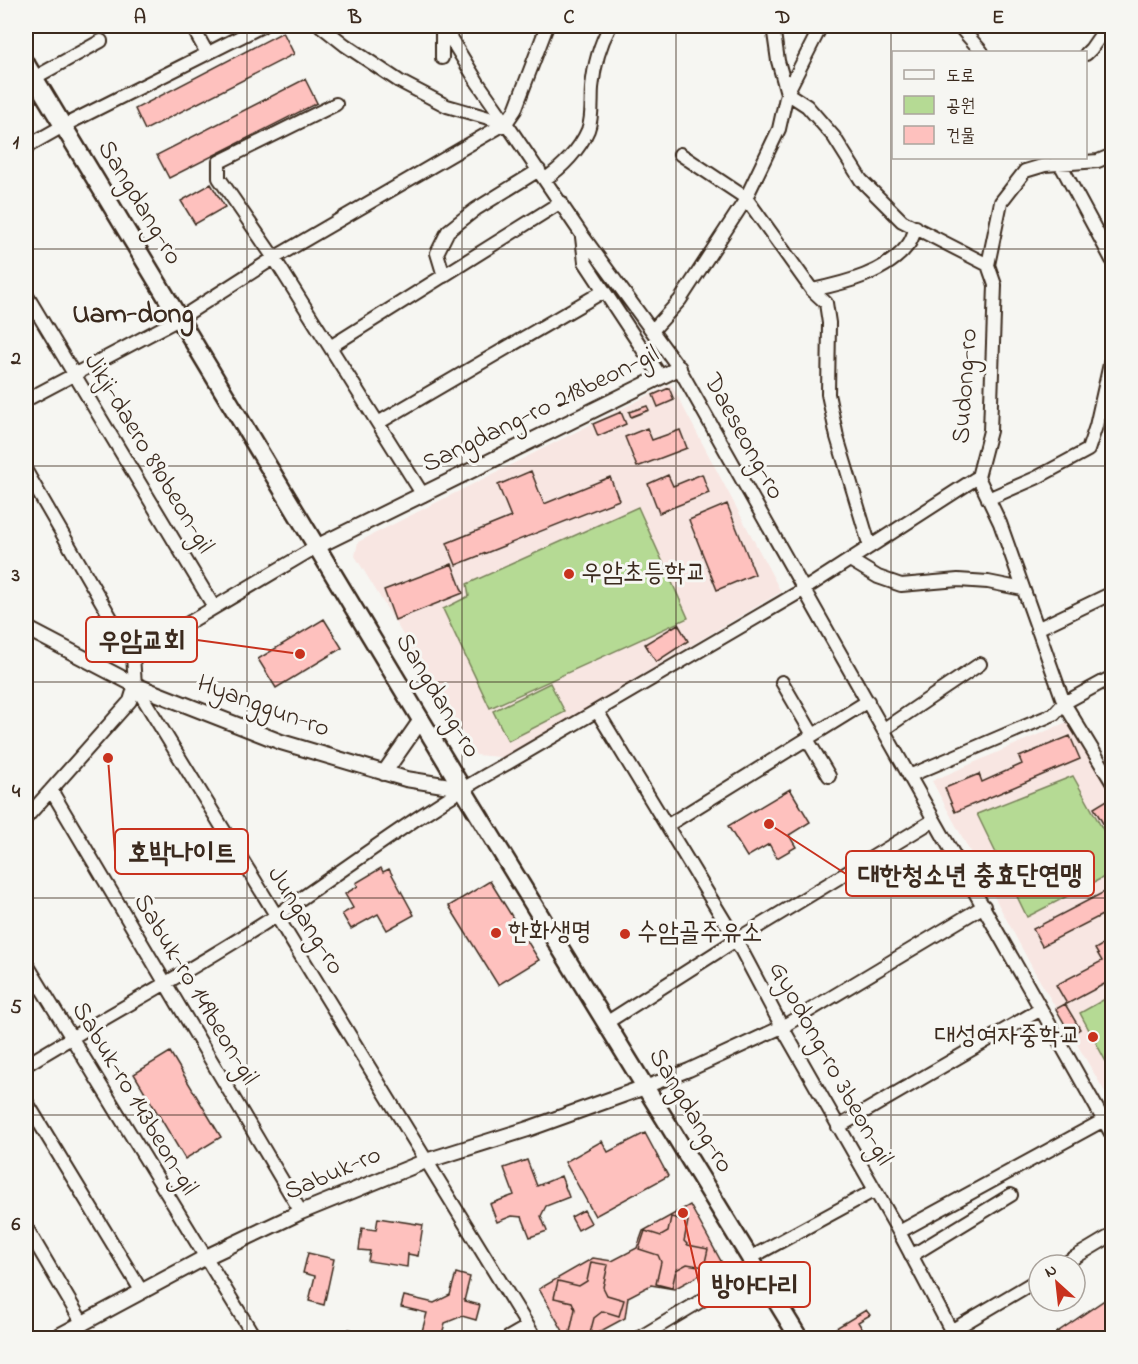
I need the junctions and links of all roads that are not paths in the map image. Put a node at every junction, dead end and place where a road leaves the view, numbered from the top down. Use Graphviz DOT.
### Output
graph roads {
  1 [pos="192,26"];
  2 [pos="262,26"];
  3 [pos="321,26"];
  4 [pos="443,26"];
  5 [pos="547,26"];
  6 [pos="610,26"];
  7 [pos="773,26"];
  8 [pos="821,26"];
  9 [pos="959,26"];
  10 [pos="1107,26"];
  11 [pos="101,41"];
  12 [pos="981,51"];
  13 [pos="207,53"];
  14 [pos="1087,53"];
  15 [pos="442,58"];
  16 [pos="30,71"];
  17 [pos="787,93"];
  18 [pos="336,104"];
  19 [pos="506,123"];
  20 [pos="63,126"];
  21 [pos="26,147"];
  22 [pos="680,154"];
  23 [pos="1113,155"];
  24 [pos="1058,160"];
  25 [pos="542,174"];
  26 [pos="746,198"];
  27 [pos="561,202"];
  28 [pos="916,227"];
  29 [pos="582,234"];
  30 [pos="274,258"];
  31 [pos="1113,260"];
  32 [pos="988,265"];
  33 [pos="444,276"];
  34 [pos="812,290"];
  35 [pos="604,291"];
  36 [pos="26,294"];
  37 [pos="179,319"];
  38 [pos="652,331"];
  39 [pos="330,347"];
  40 [pos="1113,355"];
  41 [pos="679,368"];
  42 [pos="73,374"];
  43 [pos="661,377"];
  44 [pos="26,400"];
  45 [pos="378,423"];
  46 [pos="26,471"];
  47 [pos="978,477"];
  48 [pos="423,495"];
  49 [pos="988,499"];
  50 [pos="316,547"];
  51 [pos="870,547"];
  52 [pos="850,560"];
  53 [pos="1023,589"];
  54 [pos="803,590"];
  55 [pos="1108,595"];
  56 [pos="214,607"];
  57 [pos="26,628"];
  58 [pos="1037,629"];
  59 [pos="133,656"];
  60 [pos="980,664"];
  61 [pos="1113,676"];
  62 [pos="782,682"];
  63 [pos="135,685"];
  64 [pos="868,701"];
  65 [pos="1064,703"];
  66 [pos="597,711"];
  67 [pos="421,720"];
  68 [pos="884,729"];
  69 [pos="810,737"];
  70 [pos="384,773"];
  71 [pos="829,776"];
  72 [pos="909,777"];
  73 [pos="1113,782"];
  74 [pos="462,788"];
  75 [pos="51,790"];
  76 [pos="26,818"];
  77 [pos="934,820"];
  78 [pos="668,825"];
  79 [pos="984,906"];
  80 [pos="275,916"];
  81 [pos="736,940"];
  82 [pos="26,963"];
  83 [pos="164,984"];
  84 [pos="1041,1009"];
  85 [pos="606,1023"];
  86 [pos="782,1027"];
  87 [pos="70,1038"];
  88 [pos="26,1065"];
  89 [pos="645,1087"];
  90 [pos="26,1101"];
  91 [pos="1104,1120"];
  92 [pos="838,1127"];
  93 [pos="1112,1135"];
  94 [pos="426,1161"];
  95 [pos="875,1190"];
  96 [pos="1011,1195"];
  97 [pos="301,1212"];
  98 [pos="26,1227"];
  99 [pos="899,1232"];
  100 [pos="1113,1235"];
  101 [pos="1082,1253"];
  102 [pos="911,1256"];
  103 [pos="206,1257"];
  104 [pos="753,1263"];
  105 [pos="1027,1287"];
  106 [pos="141,1292"];
  107 [pos="83,1324"];
  108 [pos="528,1327"];
  109 [pos="953,1335"];
  110 [pos="55,1338"];
  111 [pos="255,1338"];
  112 [pos="508,1338"];
  113 [pos="535,1338"];
  114 [pos="639,1338"];
  115 [pos="799,1338"];
  1 -- 13 [label="street"];
  2 -- 13 [label="street"];
  3 -- 19 [label="street"];
  4 -- 15 [label="street"];
  4 -- 19 [label="street, Daeseong-ro"];
  5 -- 19 [label="street"];
  6 -- 25 [label="street"];
  7 -- 17 [label="street"];
  8 -- 17 [label="street"];
  9 -- 12 [label="street"];
  10 -- 14 [label="street"];
  11 -- 16 [label="street, Sangdang-ro"];
  13 -- 20 [label="street"];
  16 -- 20 [label="main road, Sangdang-ro"];
  17 -- 26 [label="street"];
  17 -- 28 [label="street"];
  18 -- 30 [label="street, Sangdang-ro 218beon-gil"];
  19 -- 25 [label="street, Daeseong-ro"];
  19 -- 30 [label="street"];
  20 -- 21 [label="street"];
  20 -- 37 [label="main road, Sangdang-ro"];
  22 -- 26 [label="street"];
  23 -- 24 [label="street, Sudong-ro"];
  24 -- 31 [label="street"];
  24 -- 32 [label="street, Sudong-ro"];
  25 -- 27 [label="street, Daeseong-ro"];
  25 -- 33 [label="street"];
  26 -- 34 [label="street"];
  26 -- 38 [label="street"];
  27 -- 29 [label="street, Daeseong-ro"];
  27 -- 33 [label="street"];
  28 -- 32 [label="street"];
  28 -- 34 [label="street"];
  29 -- 35 [label="street"];
  29 -- 38 [label="street, Daeseong-ro"];
  30 -- 37 [label="street"];
  30 -- 39 [label="street, Sangdang-ro 218beon-gil"];
  32 -- 47 [label="street, Sudong-ro"];
  33 -- 39 [label="street"];
  34 -- 51 [label="street"];
  35 -- 43 [label="street"];
  35 -- 45 [label="street"];
  36 -- 42 [label="street, Jikji-daero 890beon-gil"];
  37 -- 42 [label="street"];
  37 -- 50 [label="main road, Sangdang-ro"];
  38 -- 41 [label="street, Daeseong-ro"];
  39 -- 45 [label="street, Sangdang-ro 218beon-gil"];
  40 -- 49 [label="street"];
  41 -- 43 [label="street, Sangdang-ro 218beon-gil"];
  41 -- 54 [label="street, Daeseong-ro"];
  42 -- 44 [label="street"];
  42 -- 56 [label="street, Jikji-daero 890beon-gil"];
  43 -- 48 [label="street, Sangdang-ro 218beon-gil"];
  45 -- 48 [label="street, Sangdang-ro 218beon-gil"];
  46 -- 59 [label="street, Jungang-ro"];
  47 -- 49 [label="street, Sudong-ro"];
  47 -- 51 [label="street"];
  48 -- 50 [label="street, Sangdang-ro 218beon-gil"];
  49 -- 53 [label="street, Sudong-ro"];
  50 -- 56 [label="street"];
  50 -- 67 [label="main road, Sangdang-ro"];
  51 -- 52 [label="street"];
  52 -- 53 [label="street"];
  52 -- 54 [label="street"];
  53 -- 58 [label="street, Sudong-ro"];
  54 -- 64 [label="street, Daeseong-ro"];
  54 -- 66 [label="street"];
  55 -- 58 [label="street"];
  56 -- 59 [label="street"];
  57 -- 63 [label="street, Hyanggun-ro"];
  58 -- 65 [label="street, Sudong-ro"];
  59 -- 63 [label="street, Jungang-ro"];
  60 -- 68 [label="street"];
  61 -- 65 [label="street"];
  62 -- 69 [label="street"];
  63 -- 70 [label="street, Hyanggun-ro"];
  63 -- 75 [label="street"];
  63 -- 80 [label="street, Jungang-ro"];
  64 -- 68 [label="street, Daeseong-ro"];
  64 -- 69 [label="street"];
  65 -- 72 [label="street"];
  65 -- 73 [label="street, Sudong-ro"];
  66 -- 74 [label="street"];
  66 -- 78 [label="street, Gyodong-ro 3beon-gil"];
  67 -- 70 [label="street"];
  67 -- 74 [label="main road, Sangdang-ro"];
  68 -- 72 [label="street, Daeseong-ro"];
  69 -- 71 [label="street"];
  69 -- 78 [label="street"];
  70 -- 74 [label="street, Hyanggun-ro"];
  72 -- 77 [label="street, Daeseong-ro"];
  74 -- 80 [label="street"];
  74 -- 85 [label="main road, Sangdang-ro"];
  75 -- 76 [label="street"];
  75 -- 83 [label="street, Sabuk-ro 149beon-gil"];
  77 -- 79 [label="street, Daeseong-ro"];
  77 -- 81 [label="street"];
  78 -- 81 [label="street, Gyodong-ro 3beon-gil"];
  79 -- 84 [label="street, Daeseong-ro"];
  79 -- 86 [label="street"];
  80 -- 83 [label="street"];
  80 -- 94 [label="street, Jungang-ro"];
  81 -- 85 [label="street"];
  81 -- 86 [label="street, Gyodong-ro 3beon-gil"];
  82 -- 87 [label="street, Sabuk-ro 143beon-gil"];
  83 -- 87 [label="street"];
  83 -- 97 [label="street, Sabuk-ro 149beon-gil"];
  84 -- 91 [label="street, Daeseong-ro"];
  84 -- 92 [label="street"];
  85 -- 89 [label="main road, Sangdang-ro"];
  86 -- 89 [label="street"];
  86 -- 92 [label="street, Gyodong-ro 3beon-gil"];
  87 -- 88 [label="street"];
  87 -- 103 [label="street, Sabuk-ro 143beon-gil"];
  89 -- 94 [label="street, Sabuk-ro"];
  89 -- 104 [label="main road, Sangdang-ro"];
  90 -- 106 [label="street"];
  91 -- 93 [label="street, Daeseong-ro"];
  91 -- 99 [label="street"];
  92 -- 95 [label="street, Gyodong-ro 3beon-gil"];
  94 -- 97 [label="street, Sabuk-ro"];
  94 -- 108 [label="street, Jungang-ro"];
  95 -- 99 [label="street, Gyodong-ro 3beon-gil"];
  95 -- 104 [label="street"];
  96 -- 102 [label="street"];
  97 -- 103 [label="street, Sabuk-ro"];
  98 -- 107 [label="street"];
  99 -- 102 [label="street, Gyodong-ro 3beon-gil"];
  100 -- 101 [label="street"];
  102 -- 109 [label="street, Gyodong-ro 3beon-gil"];
  103 -- 106 [label="street, Sabuk-ro"];
  103 -- 111 [label="street, Sabuk-ro 143beon-gil"];
  104 -- 114 [label="street"];
  104 -- 115 [label="main road, Sangdang-ro"];
  105 -- 109 [label="street"];
  106 -- 107 [label="street, Sabuk-ro"];
  107 -- 110 [label="street, Sabuk-ro"];
  108 -- 112 [label="street"];
  108 -- 113 [label="street, Jungang-ro"];
}
